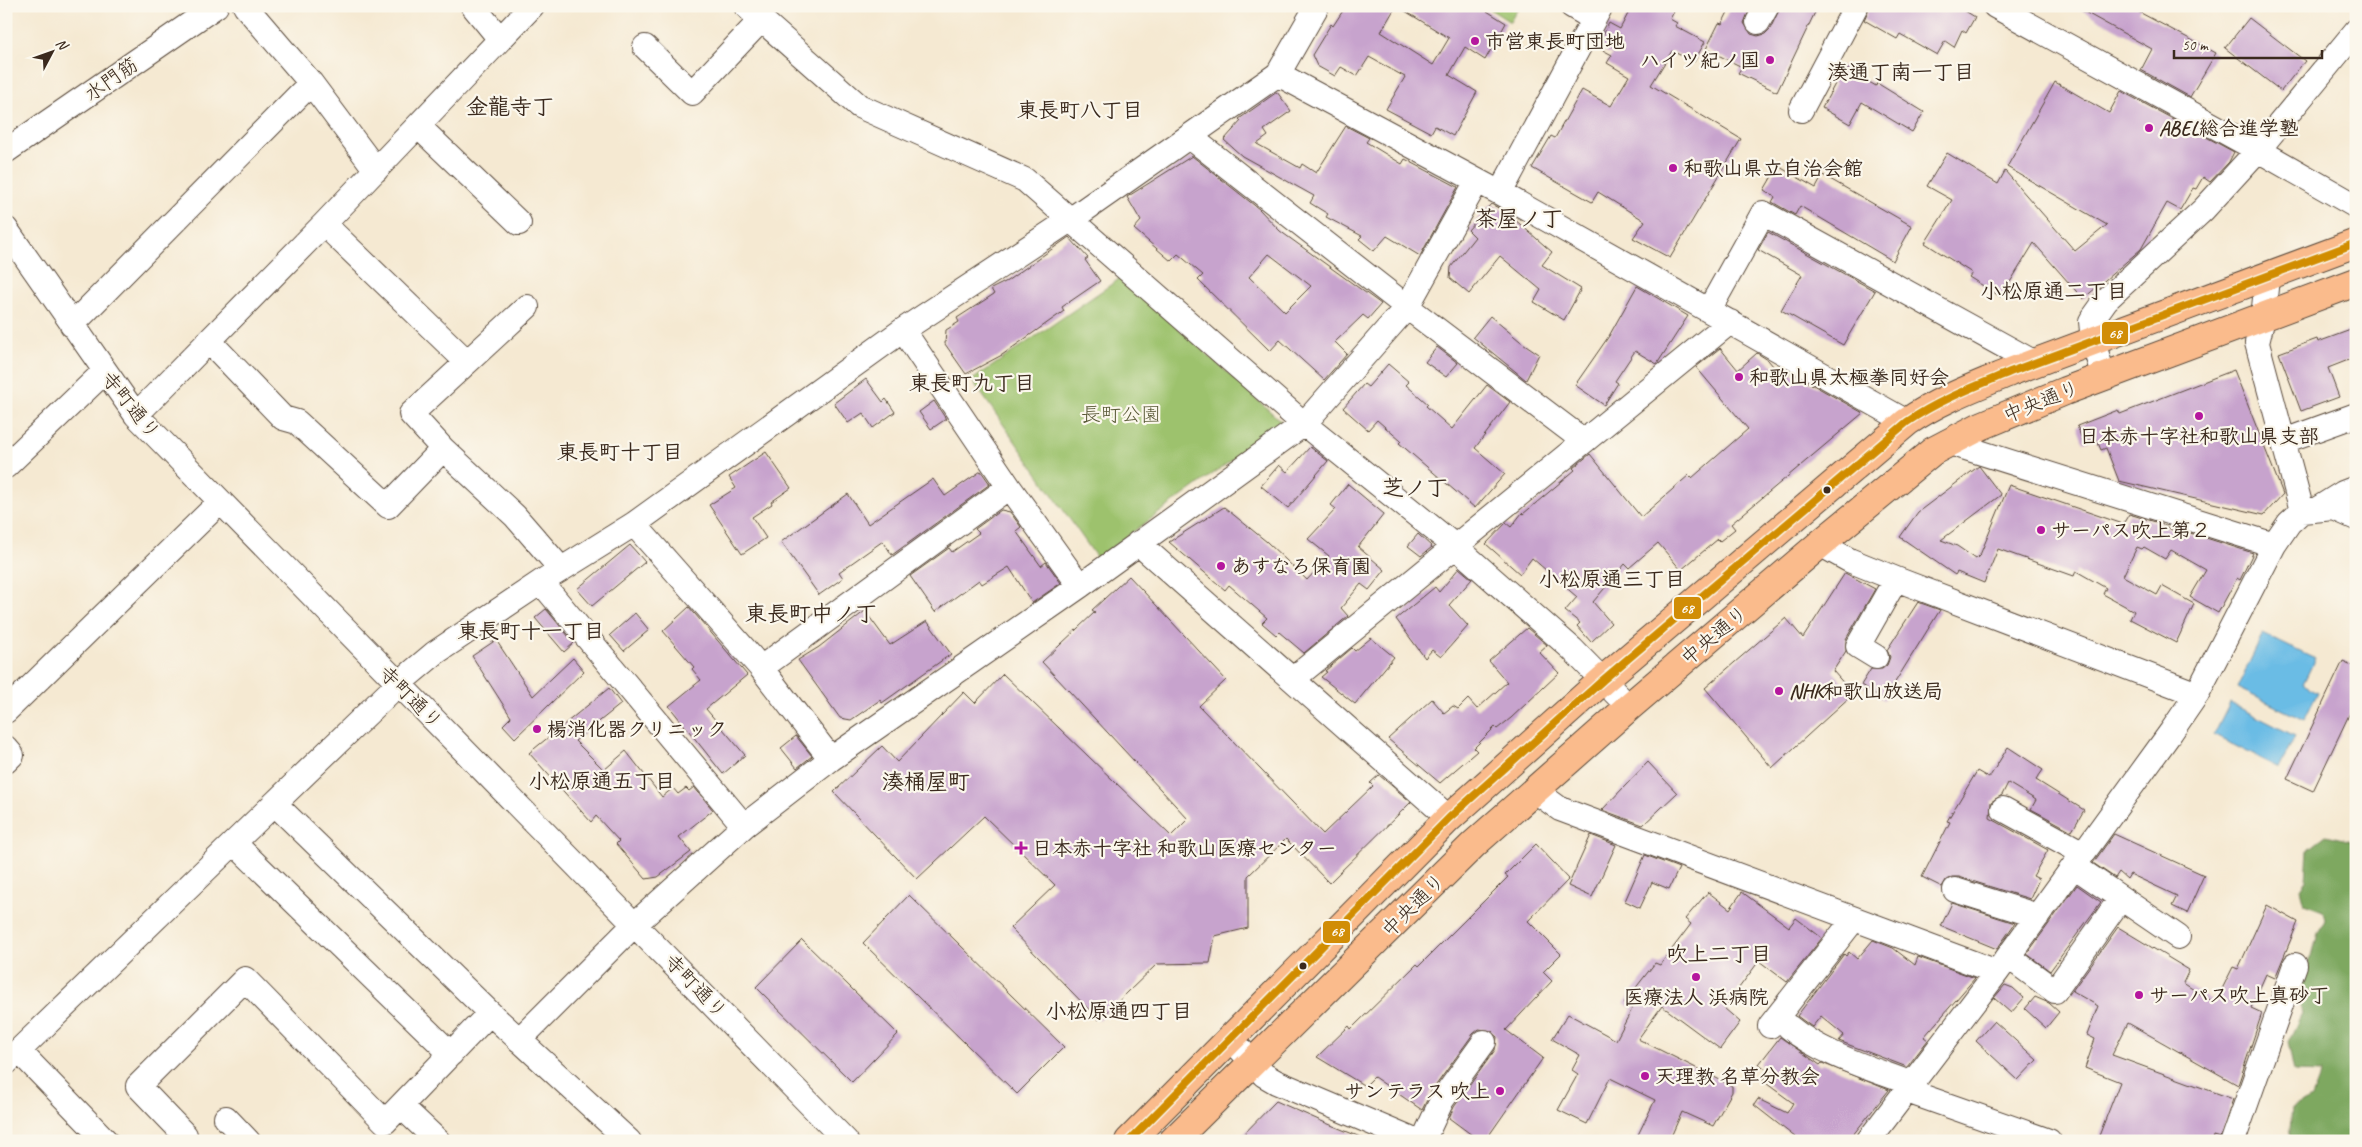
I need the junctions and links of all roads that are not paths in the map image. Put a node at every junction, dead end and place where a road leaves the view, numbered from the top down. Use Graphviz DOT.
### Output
graph roads {
  1 [pos="216,6"];
  2 [pos="245,6"];
  3 [pos="473,6"];
  4 [pos="532,6"];
  5 [pos="1317,6"];
  6 [pos="1572,6"];
  7 [pos="1856,6"];
  8 [pos="1995,6"];
  9 [pos="754,13"];
  10 [pos="1597,13"];
  11 [pos="2356,31"];
  12 [pos="500,39"];
  13 [pos="645,47"];
  14 [pos="1278,74"];
  15 [pos="311,83"];
  16 [pos="1801,110"];
  17 [pos="418,126"];
  18 [pos="1190,137"];
  19 [pos="2258,150"];
  20 [pos="6,151"];
  21 [pos="376,170"];
  22 [pos="1477,181"];
  23 [pos="1500,193"];
  24 [pos="2356,206"];
  25 [pos="1070,220"];
  26 [pos="520,222"];
  27 [pos="324,224"];
  28 [pos="6,229"];
  29 [pos="2356,243"];
  30 [pos="2267,278"];
  31 [pos="2356,282"];
  32 [pos="527,307"];
  33 [pos="1407,307"];
  34 [pos="1709,310"];
  35 [pos="2263,318"];
  36 [pos="1730,322"];
  37 [pos="72,325"];
  38 [pos="903,330"];
  39 [pos="209,341"];
  40 [pos="2093,342"];
  41 [pos="466,361"];
  42 [pos="2035,364"];
  43 [pos="104,372"];
  44 [pos="2104,377"];
  45 [pos="136,415"];
  46 [pos="2356,415"];
  47 [pos="1906,422"];
  48 [pos="1304,424"];
  49 [pos="1584,441"];
  50 [pos="2284,441"];
  51 [pos="1947,442"];
  52 [pos="443,449"];
  53 [pos="6,466"];
  54 [pos="1009,488"];
  55 [pos="2356,488"];
  56 [pos="219,503"];
  57 [pos="2310,509"];
  58 [pos="2356,518"];
  59 [pos="634,524"];
  60 [pos="1138,543"];
  61 [pos="1820,544"];
  62 [pos="2274,545"];
  63 [pos="1456,547"];
  64 [pos="561,569"];
  65 [pos="1896,579"];
  66 [pos="540,582"];
  67 [pos="1080,586"];
  68 [pos="1876,657"];
  69 [pos="761,668"];
  70 [pos="1293,679"];
  71 [pos="1603,680"];
  72 [pos="398,684"];
  73 [pos="2197,694"];
  74 [pos="1629,707"];
  75 [pos="6,711"];
  76 [pos="6,748"];
  77 [pos="831,758"];
  78 [pos="6,761"];
  79 [pos="1534,790"];
  80 [pos="276,804"];
  81 [pos="2003,809"];
  82 [pos="1449,818"];
  83 [pos="744,826"];
  84 [pos="234,843"];
  85 [pos="2079,860"];
  86 [pos="1955,890"];
  87 [pos="2121,898"];
  88 [pos="2038,916"];
  89 [pos="1854,919"];
  90 [pos="635,924"];
  91 [pos="2178,937"];
  92 [pos="2003,965"];
  93 [pos="2295,965"];
  94 [pos="490,1013"];
  95 [pos="1231,1039"];
  96 [pos="519,1040"];
  97 [pos="1484,1042"];
  98 [pos="451,1054"];
  99 [pos="13,1057"];
  100 [pos="1252,1062"];
  101 [pos="1909,1087"];
  102 [pos="226,1118"];
  103 [pos="392,1123"];
  104 [pos="186,1135"];
  105 [pos="106,1141"];
  106 [pos="248,1141"];
  107 [pos="438,1141"];
  108 [pos="629,1141"];
  109 [pos="846,1141"];
  110 [pos="1129,1141"];
  111 [pos="1173,1141"];
  112 [pos="1415,1141"];
  113 [pos="1423,1141"];
  114 [pos="1868,1141"];
  115 [pos="2049,1141"];
  116 [pos="2233,1141"];
  1 -- 20 [label="street, 水門筋"];
  2 -- 15 [label="street"];
  3 -- 12 [label="street"];
  4 -- 12 [label="street"];
  5 -- 14 [label="street"];
  6 -- 10 [label="street"];
  7 -- 16 [label="street"];
  8 -- 19 [label="street"];
  9 -- 13 [label="street"];
  9 -- 25 [label="street"];
  10 -- 23 [label="street"];
  11 -- 19 [label="street"];
  12 -- 17 [label="street"];
  14 -- 18 [label="street"];
  14 -- 22 [label="street"];
  15 -- 21 [label="street"];
  15 -- 37 [label="street"];
  17 -- 21 [label="street"];
  17 -- 26 [label="street"];
  18 -- 25 [label="street"];
  18 -- 33 [label="street"];
  19 -- 24 [label="street"];
  19 -- 40 [label="street"];
  21 -- 27 [label="street"];
  22 -- 23 [label="street"];
  22 -- 33 [label="street"];
  23 -- 34 [label="street"];
  25 -- 38 [label="street"];
  25 -- 48 [label="street"];
  27 -- 39 [label="street"];
  27 -- 41 [label="street"];
  28 -- 37 [label="street, 寺町通り"];
  29 -- 30 [label="highway, 中央通り"];
  30 -- 35 [label="street"];
  30 -- 40 [label="highway, 中央通り"];
  31 -- 35 [label="highway, 中央通り"];
  32 -- 41 [label="street"];
  33 -- 48 [label="street"];
  33 -- 49 [label="street"];
  34 -- 36 [label="street"];
  34 -- 42 [label="street"];
  35 -- 44 [label="highway, 中央通り"];
  35 -- 50 [label="street"];
  36 -- 47 [label="street"];
  36 -- 49 [label="street"];
  37 -- 43 [label="street, 寺町通り"];
  38 -- 54 [label="street"];
  38 -- 59 [label="street"];
  39 -- 45 [label="street"];
  39 -- 52 [label="street"];
  40 -- 42 [label="highway, 中央通り"];
  40 -- 44 [label="street"];
  41 -- 52 [label="street"];
  42 -- 47 [label="highway, 中央通り"];
  43 -- 45 [label="street, 寺町通り"];
  43 -- 53 [label="street"];
  44 -- 51 [label="highway, 中央通り"];
  45 -- 56 [label="street, 寺町通り"];
  46 -- 50 [label="street"];
  47 -- 71 [label="highway, 中央通り"];
  48 -- 60 [label="street"];
  48 -- 63 [label="street"];
  49 -- 63 [label="street"];
  50 -- 57 [label="street"];
  51 -- 61 [label="highway, 中央通り"];
  51 -- 62 [label="street"];
  52 -- 64 [label="street"];
  54 -- 67 [label="street"];
  54 -- 69 [label="street"];
  55 -- 57 [label="street"];
  56 -- 72 [label="street, 寺町通り"];
  56 -- 75 [label="street"];
  57 -- 58 [label="street"];
  57 -- 62 [label="street"];
  59 -- 64 [label="street"];
  59 -- 69 [label="street"];
  60 -- 67 [label="street"];
  60 -- 70 [label="street"];
  61 -- 65 [label="street"];
  61 -- 74 [label="highway, 中央通り"];
  62 -- 73 [label="street"];
  63 -- 70 [label="street"];
  63 -- 71 [label="street"];
  64 -- 66 [label="street"];
  65 -- 68 [label="street"];
  65 -- 73 [label="street"];
  66 -- 72 [label="street"];
  66 -- 83 [label="street"];
  67 -- 77 [label="street"];
  69 -- 77 [label="street"];
  70 -- 82 [label="street"];
  71 -- 74 [label="street"];
  71 -- 82 [label="highway, 中央通り"];
  72 -- 80 [label="street"];
  72 -- 90 [label="street, 寺町通り"];
  73 -- 85 [label="street"];
  74 -- 79 [label="highway, 中央通り"];
  76 -- 78 [label="street"];
  77 -- 83 [label="street"];
  79 -- 89 [label="street"];
  79 -- 100 [label="highway, 中央通り"];
  80 -- 84 [label="street"];
  80 -- 94 [label="street"];
  81 -- 85 [label="street"];
  82 -- 95 [label="highway, 中央通り"];
  83 -- 90 [label="street"];
  84 -- 98 [label="street"];
  84 -- 99 [label="street"];
  85 -- 87 [label="street"];
  85 -- 88 [label="street"];
  86 -- 88 [label="street"];
  87 -- 91 [label="street"];
  87 -- 92 [label="street"];
  88 -- 92 [label="street"];
  89 -- 92 [label="street"];
  89 -- 101 [label="street"];
  90 -- 96 [label="street"];
  90 -- 109 [label="street, 寺町通り"];
  92 -- 101 [label="street"];
  93 -- 116 [label="street"];
  94 -- 96 [label="street"];
  94 -- 98 [label="street"];
  95 -- 100 [label="street"];
  95 -- 110 [label="highway, 中央通り"];
  96 -- 108 [label="street"];
  97 -- 113 [label="street"];
  98 -- 103 [label="street"];
  99 -- 105 [label="street"];
  100 -- 111 [label="highway, 中央通り"];
  100 -- 112 [label="street"];
  101 -- 114 [label="street"];
  101 -- 115 [label="street"];
  102 -- 106 [label="street"];
  103 -- 104 [label="street"];
  103 -- 107 [label="street"];
}
